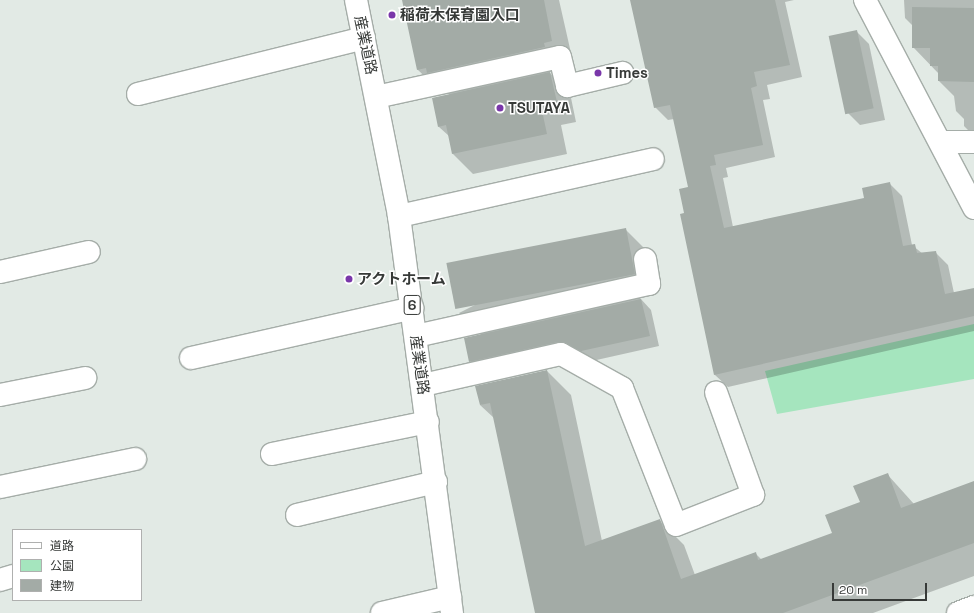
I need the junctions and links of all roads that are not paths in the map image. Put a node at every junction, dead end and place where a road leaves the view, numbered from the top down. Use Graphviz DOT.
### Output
graph roads {
  1 [pos="356,0"];
  2 [pos="865,0"];
  3 [pos="364,38"];
  4 [pos="622,73"];
  5 [pos="138,94"];
  6 [pos="376,97"];
  7 [pos="942,142"];
  8 [pos="974,142"];
  9 [pos="653,159"];
  10 [pos="974,208"];
  11 [pos="398,216"];
  12 [pos="89,252"];
  13 [pos="644,259"];
  14 [pos="0,272"];
  15 [pos="412,308"];
  16 [pos="416,336"];
  17 [pos="191,358"];
  18 [pos="85,378"];
  19 [pos="424,385"];
  20 [pos="716,392"];
  21 [pos="0,396"];
  22 [pos="428,422"];
  23 [pos="272,454"];
  24 [pos="135,459"];
  25 [pos="436,482"];
  26 [pos="0,487"];
  27 [pos="297,515"];
  28 [pos="12,576"];
  29 [pos="0,580"];
  30 [pos="451,605"];
  31 [pos="974,607"];
  32 [pos="382,613"];
  33 [pos="958,613"];
  1 -- 3 [label="main road, 産業道路 / 6"];
  2 -- 7 [label="main road"];
  3 -- 5 [label="main road"];
  3 -- 6 [label="main road, 産業道路 / 6"];
  4 -- 6 [label="main road"];
  6 -- 11 [label="main road, 産業道路 / 6"];
  7 -- 8 [label="main road"];
  7 -- 10 [label="main road"];
  9 -- 11 [label="main road"];
  11 -- 15 [label="main road, 産業道路 / 6"];
  12 -- 14 [label="main road"];
  13 -- 16 [label="main road"];
  15 -- 16 [label="main road, 産業道路 / 6"];
  15 -- 17 [label="main road"];
  16 -- 19 [label="main road, 産業道路 / 6"];
  18 -- 21 [label="main road"];
  19 -- 20 [label="main road"];
  19 -- 22 [label="main road, 産業道路 / 6"];
  22 -- 23 [label="main road"];
  22 -- 25 [label="main road, 産業道路 / 6"];
  24 -- 26 [label="main road"];
  25 -- 27 [label="main road"];
  25 -- 30 [label="main road, 産業道路 / 6"];
  28 -- 29 [label="main road"];
  30 -- 32 [label="main road"];
  31 -- 33 [label="main road"];
}
